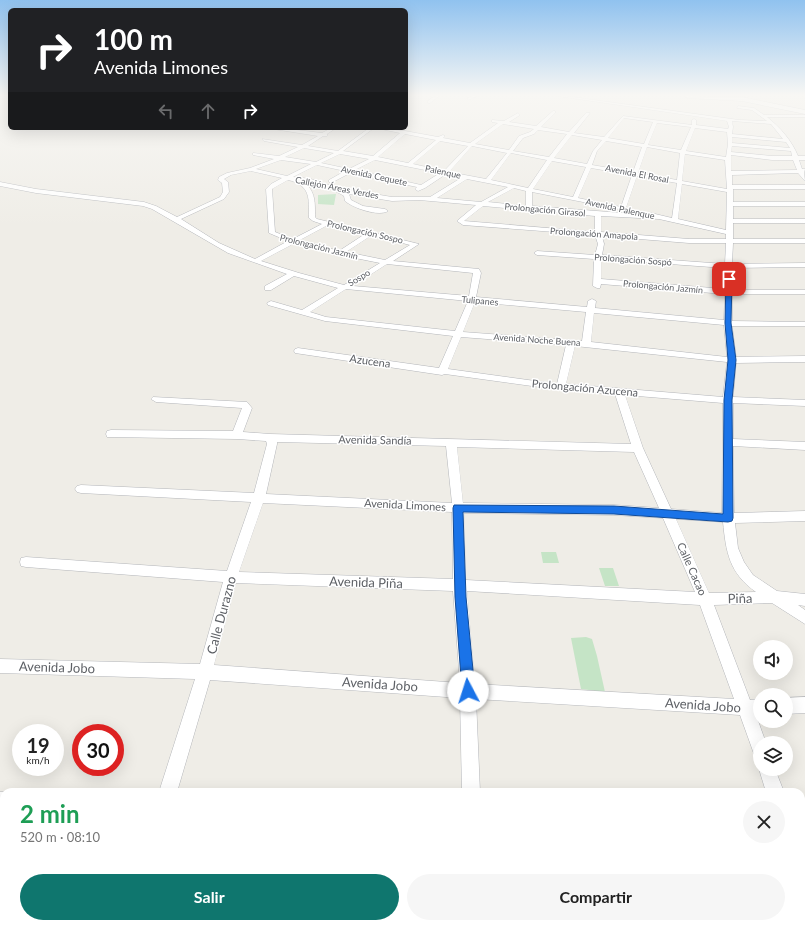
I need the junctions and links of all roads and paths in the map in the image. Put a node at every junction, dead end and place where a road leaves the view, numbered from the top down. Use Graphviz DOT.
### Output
graph roads {
  1 [pos="317,139"];
  2 [pos="356,139"];
  3 [pos="396,139"];
  4 [pos="438,139"];
  5 [pos="446,139"];
  6 [pos="479,139"];
  7 [pos="520,139"];
  8 [pos="566,139"];
  9 [pos="605,139"];
  10 [pos="607,139"];
  11 [pos="649,139"];
  12 [pos="688,139"];
  13 [pos="730,139"];
  14 [pos="776,139"];
  15 [pos="264,140"];
  16 [pos="788,141"];
  17 [pos="472,144"];
  18 [pos="730,144"];
  19 [pos="646,146"];
  20 [pos="302,147"];
  21 [pos="792,150"];
  22 [pos="512,151"];
  23 [pos="338,152"];
  24 [pos="683,152"];
  25 [pos="255,154"];
  26 [pos="729,156"];
  27 [pos="280,158"];
  28 [pos="374,158"];
  29 [pos="551,158"];
  30 [pos="795,158"];
  31 [pos="805,158"];
  32 [pos="318,164"];
  33 [pos="409,165"];
  34 [pos="589,165"];
  35 [pos="253,170"];
  36 [pos="350,171"];
  37 [pos="802,171"];
  38 [pos="446,172"];
  39 [pos="728,173"];
  40 [pos="635,174"];
  41 [pos="466,177"];
  42 [pos="288,178"];
  43 [pos="386,179"];
  44 [pos="805,179"];
  45 [pos="297,180"];
  46 [pos="331,181"];
  47 [pos="488,181"];
  48 [pos="679,182"];
  49 [pos="0,184"];
  50 [pos="374,184"];
  51 [pos="368,187"];
  52 [pos="423,187"];
  53 [pos="512,187"];
  54 [pos="805,187"];
  55 [pos="729,189"];
  56 [pos="337,190"];
  57 [pos="529,190"];
  58 [pos="356,192"];
  59 [pos="347,195"];
  60 [pos="402,199"];
  61 [pos="431,199"];
  62 [pos="575,199"];
  63 [pos="481,204"];
  64 [pos="729,204"];
  65 [pos="805,204"];
  66 [pos="529,209"];
  67 [pos="623,209"];
  68 [pos="385,211"];
  69 [pos="598,214"];
  70 [pos="658,217"];
  71 [pos="177,219"];
  72 [pos="675,220"];
  73 [pos="729,221"];
  74 [pos="805,221"];
  75 [pos="326,224"];
  76 [pos="371,233"];
  77 [pos="598,234"];
  78 [pos="729,236"];
  79 [pos="294,241"];
  80 [pos="805,241"];
  81 [pos="416,244"];
  82 [pos="537,252"];
  83 [pos="340,253"];
  84 [pos="598,257"];
  85 [pos="256,261"];
  86 [pos="385,262"];
  87 [pos="805,265"];
  88 [pos="730,266"];
  89 [pos="294,273"];
  90 [pos="344,287"];
  91 [pos="268,288"];
  92 [pos="728,292"];
  93 [pos="805,292"];
  94 [pos="472,300"];
  95 [pos="592,301"];
  96 [pos="271,302"];
  97 [pos="591,311"];
  98 [pos="302,313"];
  99 [pos="728,323"];
  100 [pos="805,324"];
  101 [pos="458,334"];
  102 [pos="571,343"];
  103 [pos="586,344"];
  104 [pos="298,351"];
  105 [pos="805,359"];
  106 [pos="732,360"];
  107 [pos="442,372"];
  108 [pos="561,388"];
  109 [pos="619,392"];
  110 [pos="156,399"];
  111 [pos="728,400"];
  112 [pos="805,403"];
  113 [pos="111,434"];
  114 [pos="237,435"];
  115 [pos="270,438"];
  116 [pos="450,442"];
  117 [pos="729,442"];
  118 [pos="805,446"];
  119 [pos="638,448"];
  120 [pos="81,489"];
  121 [pos="259,497"];
  122 [pos="458,508"];
  123 [pos="666,514"];
  124 [pos="805,516"];
  125 [pos="728,518"];
  126 [pos="26,562"];
  127 [pos="231,577"];
  128 [pos="460,585"];
  129 [pos="775,597"];
  130 [pos="705,599"];
  131 [pos="805,600"];
  132 [pos="805,618"];
  133 [pos="0,666"];
  134 [pos="205,672"];
  135 [pos="468,691"];
  136 [pos="805,705"];
  137 [pos="793,706"];
  138 [pos="753,707"];
  139 [pos="769,776"];
  140 [pos="169,788"];
  141 [pos="471,788"];
  142 [pos="774,788"];
  1 -- 20 [label="street"];
  2 -- 23 [label="street"];
  3 -- 28 [label="street"];
  4 -- 33 [label="street"];
  5 -- 17 [label="street, Avenida El Rosal"];
  6 -- 17 [label="street"];
  7 -- 22 [label="street"];
  8 -- 29 [label="street"];
  9 -- 34 [label="street"];
  10 -- 19 [label="street"];
  11 -- 19 [label="street"];
  12 -- 24 [label="street"];
  13 -- 18 [label="street"];
  14 -- 16 [label="street"];
  15 -- 20 [label="street, Palenque"];
  16 -- 21 [label="street"];
  17 -- 22 [label="street, Avenida El Rosal"];
  17 -- 38 [label="street"];
  18 -- 21 [label="street"];
  18 -- 26 [label="street"];
  19 -- 24 [label="street"];
  19 -- 40 [label="street"];
  20 -- 23 [label="street, Palenque"];
  20 -- 27 [label="street"];
  21 -- 30 [label="street"];
  22 -- 29 [label="street, Avenida El Rosal"];
  22 -- 47 [label="street"];
  23 -- 28 [label="street, Palenque"];
  23 -- 32 [label="street"];
  24 -- 26 [label="street"];
  24 -- 48 [label="street"];
  25 -- 27 [label="street, Avenida Cequete"];
  26 -- 30 [label="street"];
  26 -- 39 [label="street"];
  27 -- 32 [label="street, Avenida Cequete"];
  27 -- 35 [label="street"];
  28 -- 33 [label="street, Palenque"];
  28 -- 36 [label="street"];
  29 -- 34 [label="street, Avenida El Rosal"];
  29 -- 57 [label="street"];
  30 -- 31 [label="street"];
  30 -- 37 [label="street"];
  32 -- 36 [label="street, Avenida Cequete"];
  32 -- 42 [label="street"];
  33 -- 38 [label="street, Palenque"];
  34 -- 40 [label="street, Avenida El Rosal"];
  34 -- 62 [label="street"];
  35 -- 42 [label="street, Callejón Áreas Verdes"];
  35 -- 71 [label="street"];
  36 -- 43 [label="street, Avenida Cequete"];
  36 -- 46 [label="street"];
  37 -- 39 [label="street"];
  37 -- 44 [label="street"];
  38 -- 41 [label="street, Palenque"];
  38 -- 52 [label="street"];
  39 -- 55 [label="street"];
  40 -- 48 [label="street, Avenida El Rosal"];
  40 -- 67 [label="street"];
  41 -- 47 [label="street, Palenque"];
  41 -- 61 [label="street"];
  42 -- 45 [label="street, Callejón Áreas Verdes"];
  42 -- 79 [label="street, Prolongación Jazmín"];
  43 -- 50 [label="street"];
  43 -- 52 [label="street, Avenida Cequete"];
  45 -- 56 [label="street, Callejón Áreas Verdes"];
  45 -- 75 [label="street, Prolongación Sospo"];
  47 -- 53 [label="street, Palenque"];
  48 -- 55 [label="street, Avenida El Rosal"];
  48 -- 72 [label="street"];
  49 -- 71 [label="street, Tulipanes"];
  51 -- 58 [label="street"];
  52 -- 60 [label="street"];
  53 -- 57 [label="street, Avenida Palenque"];
  53 -- 63 [label="street"];
  54 -- 55 [label="street, Avenida El Rosal"];
  55 -- 64 [label="street"];
  56 -- 58 [label="street, Callejón Áreas Verdes"];
  56 -- 59 [label="street"];
  57 -- 62 [label="street, Avenida Palenque"];
  57 -- 66 [label="street"];
  58 -- 59 [label="street"];
  58 -- 60 [label="street, Callejón Áreas Verdes"];
  59 -- 68 [label="street"];
  60 -- 61 [label="street, Callejón Áreas Verdes"];
  61 -- 63 [label="street, Callejón Áreas Verdes"];
  62 -- 67 [label="street, Avenida Palenque"];
  63 -- 66 [label="street, Prolongación Girasol"];
  63 -- 77 [label="street, Prolongación Amapola"];
  64 -- 65 [label="street"];
  64 -- 73 [label="street"];
  66 -- 69 [label="street, Prolongación Girasol"];
  67 -- 70 [label="street, Avenida Palenque"];
  69 -- 70 [label="street, Prolongación Girasol"];
  69 -- 77 [label="street"];
  70 -- 72 [label="street, Avenida Palenque"];
  71 -- 85 [label="street, Tulipanes"];
  72 -- 78 [label="street, Avenida Palenque"];
  73 -- 74 [label="street"];
  73 -- 78 [label="street"];
  75 -- 76 [label="street, Prolongación Sospo"];
  75 -- 79 [label="street"];
  76 -- 81 [label="street, Prolongación Sospo"];
  76 -- 83 [label="street"];
  77 -- 78 [label="street, Prolongación Amapola"];
  77 -- 84 [label="street"];
  78 -- 80 [label="street"];
  78 -- 88 [label="street"];
  79 -- 83 [label="street, Prolongación Jazmín"];
  79 -- 85 [label="street"];
  81 -- 86 [label="street, Sospo"];
  82 -- 84 [label="street, Prolongación Sospó"];
  83 -- 86 [label="street, Prolongación Jazmín"];
  84 -- 88 [label="street, Prolongación Sospó"];
  84 -- 92 [label="street, Prolongación Jazmín"];
  85 -- 89 [label="street, Tulipanes"];
  86 -- 90 [label="street, Sospo"];
  86 -- 94 [label="street, Prolongación Jazmín"];
  87 -- 88 [label="street, Prolongación Sospó"];
  88 -- 92 [label="street"];
  89 -- 90 [label="street, Tulipanes"];
  89 -- 91 [label="street"];
  90 -- 94 [label="street, Tulipanes"];
  90 -- 98 [label="street, Sospo"];
  92 -- 93 [label="street, Prolongación Jazmín"];
  92 -- 99 [label="street"];
  94 -- 97 [label="street, Tulipanes"];
  94 -- 101 [label="street"];
  95 -- 97 [label="street"];
  96 -- 98 [label="street, Avenida Noche Buena"];
  97 -- 99 [label="street, Tulipanes"];
  97 -- 103 [label="street"];
  98 -- 101 [label="street, Avenida Noche Buena"];
  99 -- 100 [label="street, Tulipanes"];
  99 -- 106 [label="street"];
  101 -- 102 [label="street, Avenida Noche Buena"];
  101 -- 107 [label="street"];
  102 -- 103 [label="street, Avenida Noche Buena"];
  102 -- 108 [label="street"];
  103 -- 106 [label="street, Avenida Noche Buena"];
  104 -- 107 [label="street, Azucena"];
  105 -- 106 [label="street, Avenida Noche Buena"];
  106 -- 111 [label="street"];
  107 -- 108 [label="street, Prolongación Azucena"];
  108 -- 109 [label="street, Prolongación Azucena"];
  109 -- 111 [label="street, Prolongación Azucena"];
  109 -- 119 [label="street, Calle Cacao"];
  110 -- 114 [label="street"];
  111 -- 112 [label="street, Prolongación Azucena"];
  111 -- 117 [label="street"];
  113 -- 114 [label="street, Avenida Sandía"];
  114 -- 115 [label="street, Avenida Sandía"];
  115 -- 116 [label="street, Avenida Sandía"];
  115 -- 121 [label="street, Calle Durazno"];
  116 -- 119 [label="street, Avenida Sandía"];
  116 -- 122 [label="street"];
  117 -- 118 [label="street"];
  117 -- 125 [label="street"];
  119 -- 123 [label="street, Calle Cacao"];
  120 -- 121 [label="street, Avenida Limones"];
  121 -- 122 [label="street, Avenida Limones"];
  121 -- 127 [label="street, Calle Durazno"];
  122 -- 123 [label="street, Avenida Limones"];
  122 -- 128 [label="street"];
  123 -- 125 [label="street, Avenida Limones"];
  123 -- 130 [label="street, Calle Cacao"];
  124 -- 125 [label="street, Avenida Limones"];
  125 -- 129 [label="street"];
  126 -- 127 [label="street, Avenida Piña"];
  127 -- 128 [label="street, Avenida Piña"];
  127 -- 134 [label="street, Calle Durazno"];
  128 -- 130 [label="street, Avenida Piña"];
  128 -- 135 [label="street"];
  129 -- 130 [label="street, Piña"];
  129 -- 131 [label="street, Piña"];
  129 -- 132 [label="street"];
  130 -- 138 [label="street, Calle Cacao"];
  133 -- 134 [label="street, Avenida Jobo"];
  134 -- 135 [label="street, Avenida Jobo"];
  134 -- 140 [label="street, Calle Durazno"];
  135 -- 138 [label="street, Avenida Jobo"];
  135 -- 141 [label="street"];
  136 -- 137 [label="street"];
  139 -- 142 [label="street"];
}
